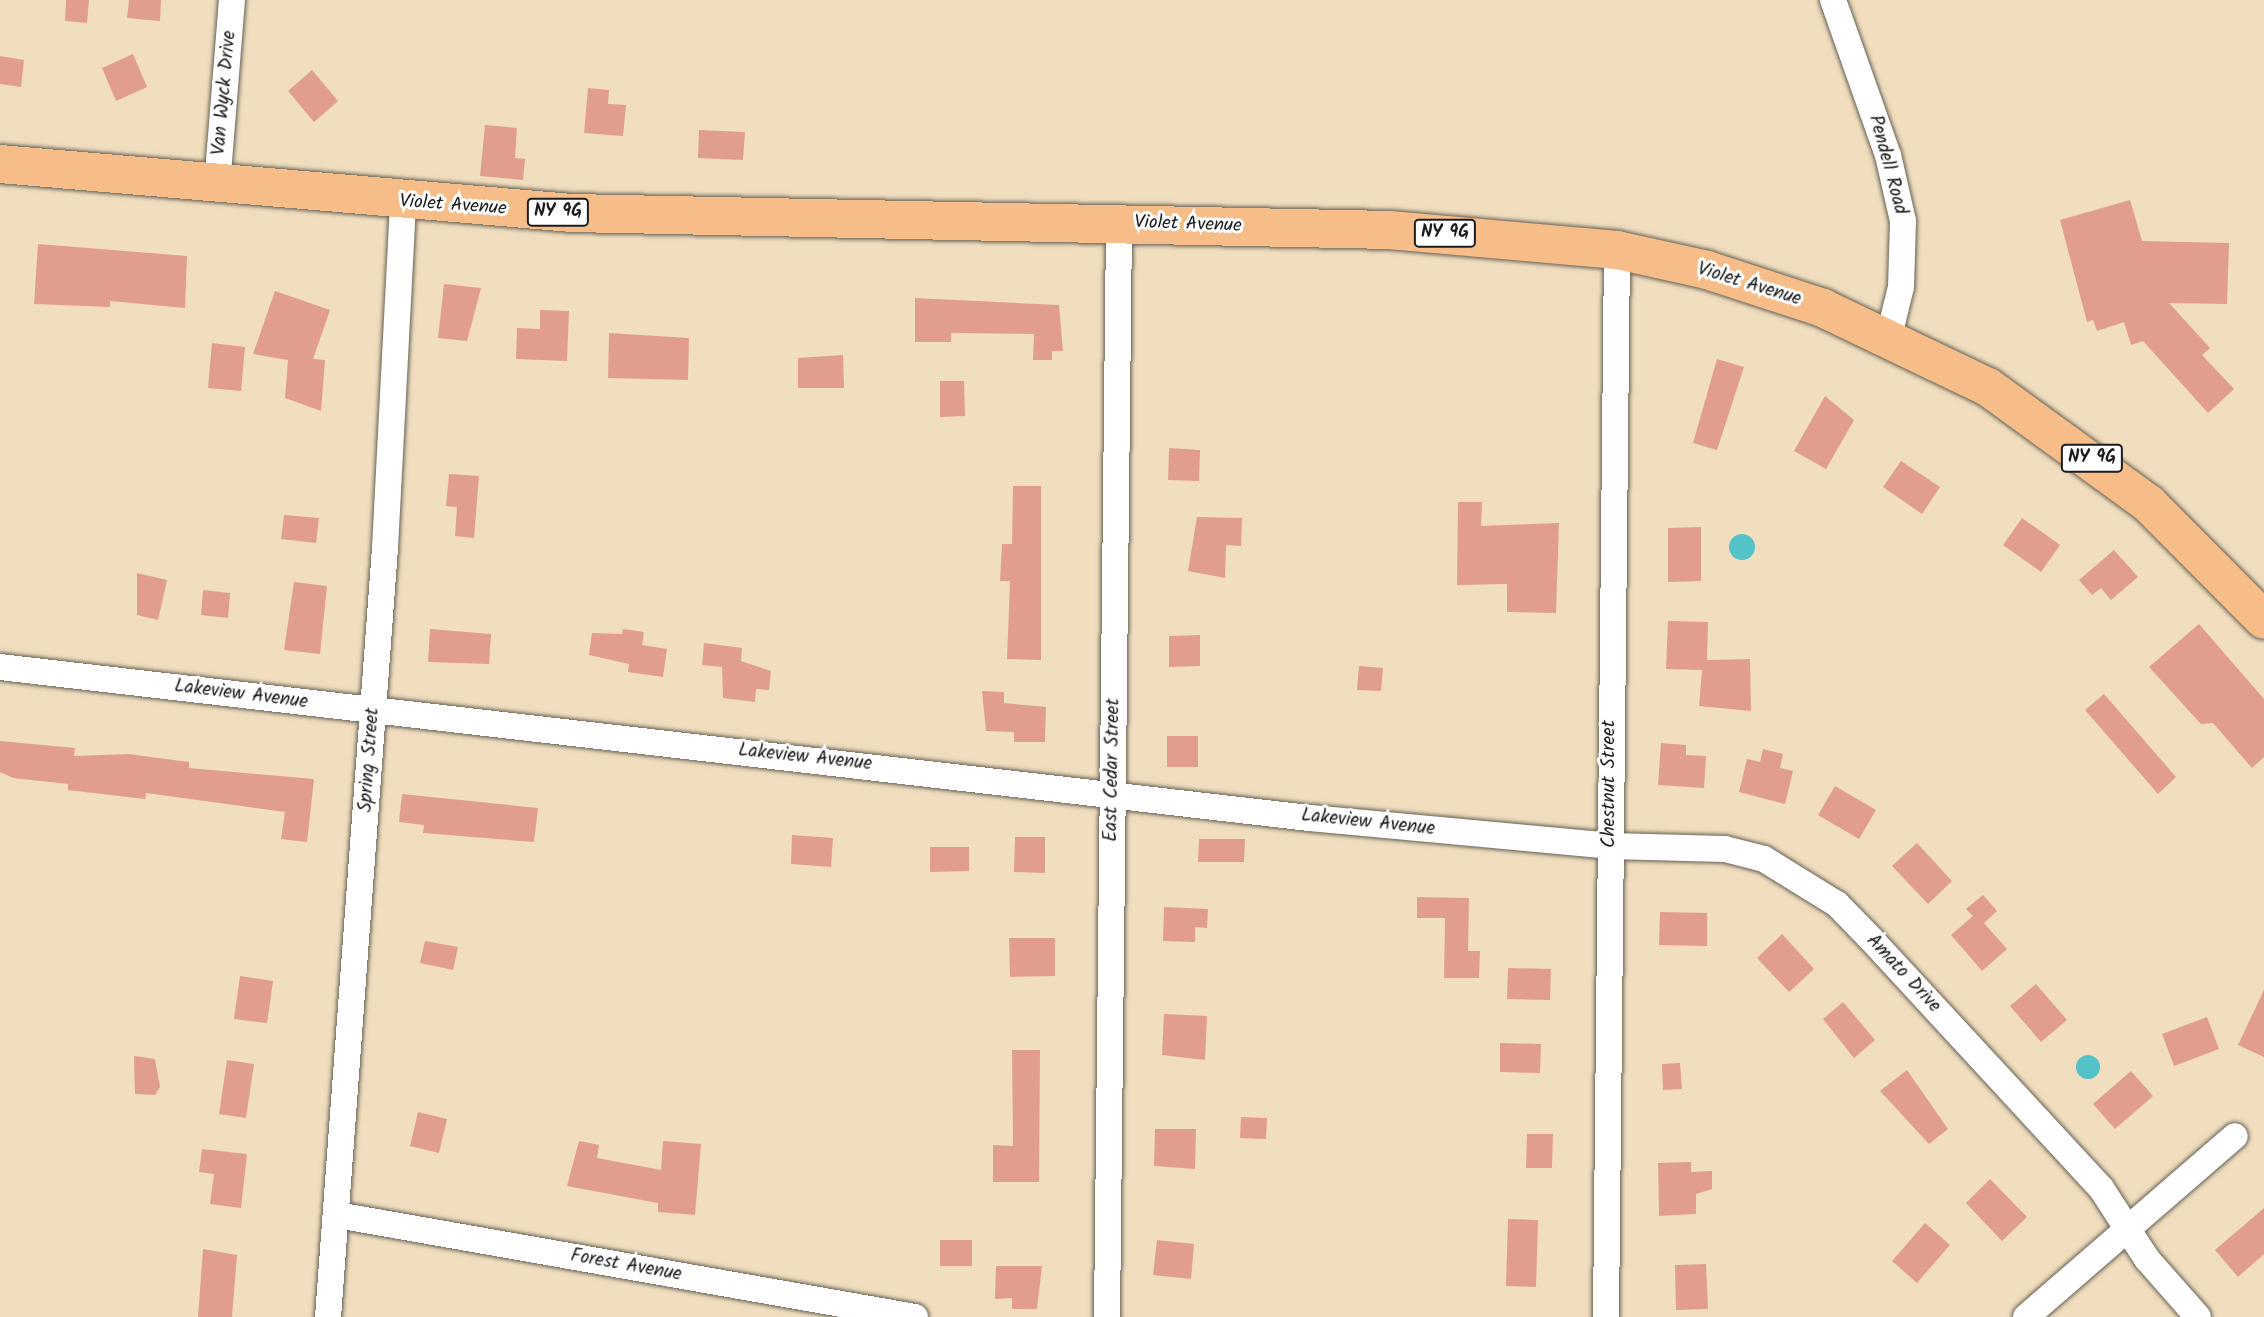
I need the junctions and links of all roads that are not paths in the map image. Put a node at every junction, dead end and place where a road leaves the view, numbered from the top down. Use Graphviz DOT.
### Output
graph roads {
  1 [pos="232,0"];
  2 [pos="1833,0"];
  3 [pos="0,164"];
  4 [pos="217,186"];
  5 [pos="403,203"];
  6 [pos="1119,223"];
  7 [pos="1616,250"];
  8 [pos="1889,336"];
  9 [pos="2264,620"];
  10 [pos="0,667"];
  11 [pos="373,710"];
  12 [pos="1112,793"];
  13 [pos="1610,846"];
  14 [pos="2235,1136"];
  15 [pos="337,1215"];
  16 [pos="2126,1226"];
  17 [pos="328,1317"];
  18 [pos="915,1317"];
  19 [pos="1107,1317"];
  20 [pos="1606,1317"];
  21 [pos="2026,1317"];
  22 [pos="2198,1317"];
  1 -- 4 [label="street, Van Wyck Drive"];
  2 -- 8 [label="street, Pendell Road"];
  3 -- 4 [label="main road, Violet Avenue / NY 9G"];
  4 -- 5 [label="main road, Violet Avenue / NY 9G"];
  5 -- 6 [label="main road, Violet Avenue / NY 9G"];
  5 -- 11 [label="street, Spring Street"];
  6 -- 7 [label="main road, Violet Avenue / NY 9G"];
  6 -- 12 [label="street, East Cedar Street"];
  7 -- 8 [label="main road, Violet Avenue / NY 9G"];
  7 -- 13 [label="street, Chestnut Street"];
  8 -- 9 [label="main road, Violet Avenue / NY 9G"];
  10 -- 11 [label="street, Lakeview Avenue"];
  11 -- 12 [label="street, Lakeview Avenue"];
  11 -- 15 [label="street, Spring Street"];
  12 -- 13 [label="street, Lakeview Avenue"];
  12 -- 19 [label="street, East Cedar Street"];
  13 -- 16 [label="street, Amato Drive"];
  13 -- 20 [label="street, Chestnut Street"];
  14 -- 16 [label="street"];
  15 -- 17 [label="street, Spring Street"];
  15 -- 18 [label="street, Forest Avenue"];
  16 -- 21 [label="street"];
  16 -- 22 [label="street, Amato Drive"];
}
